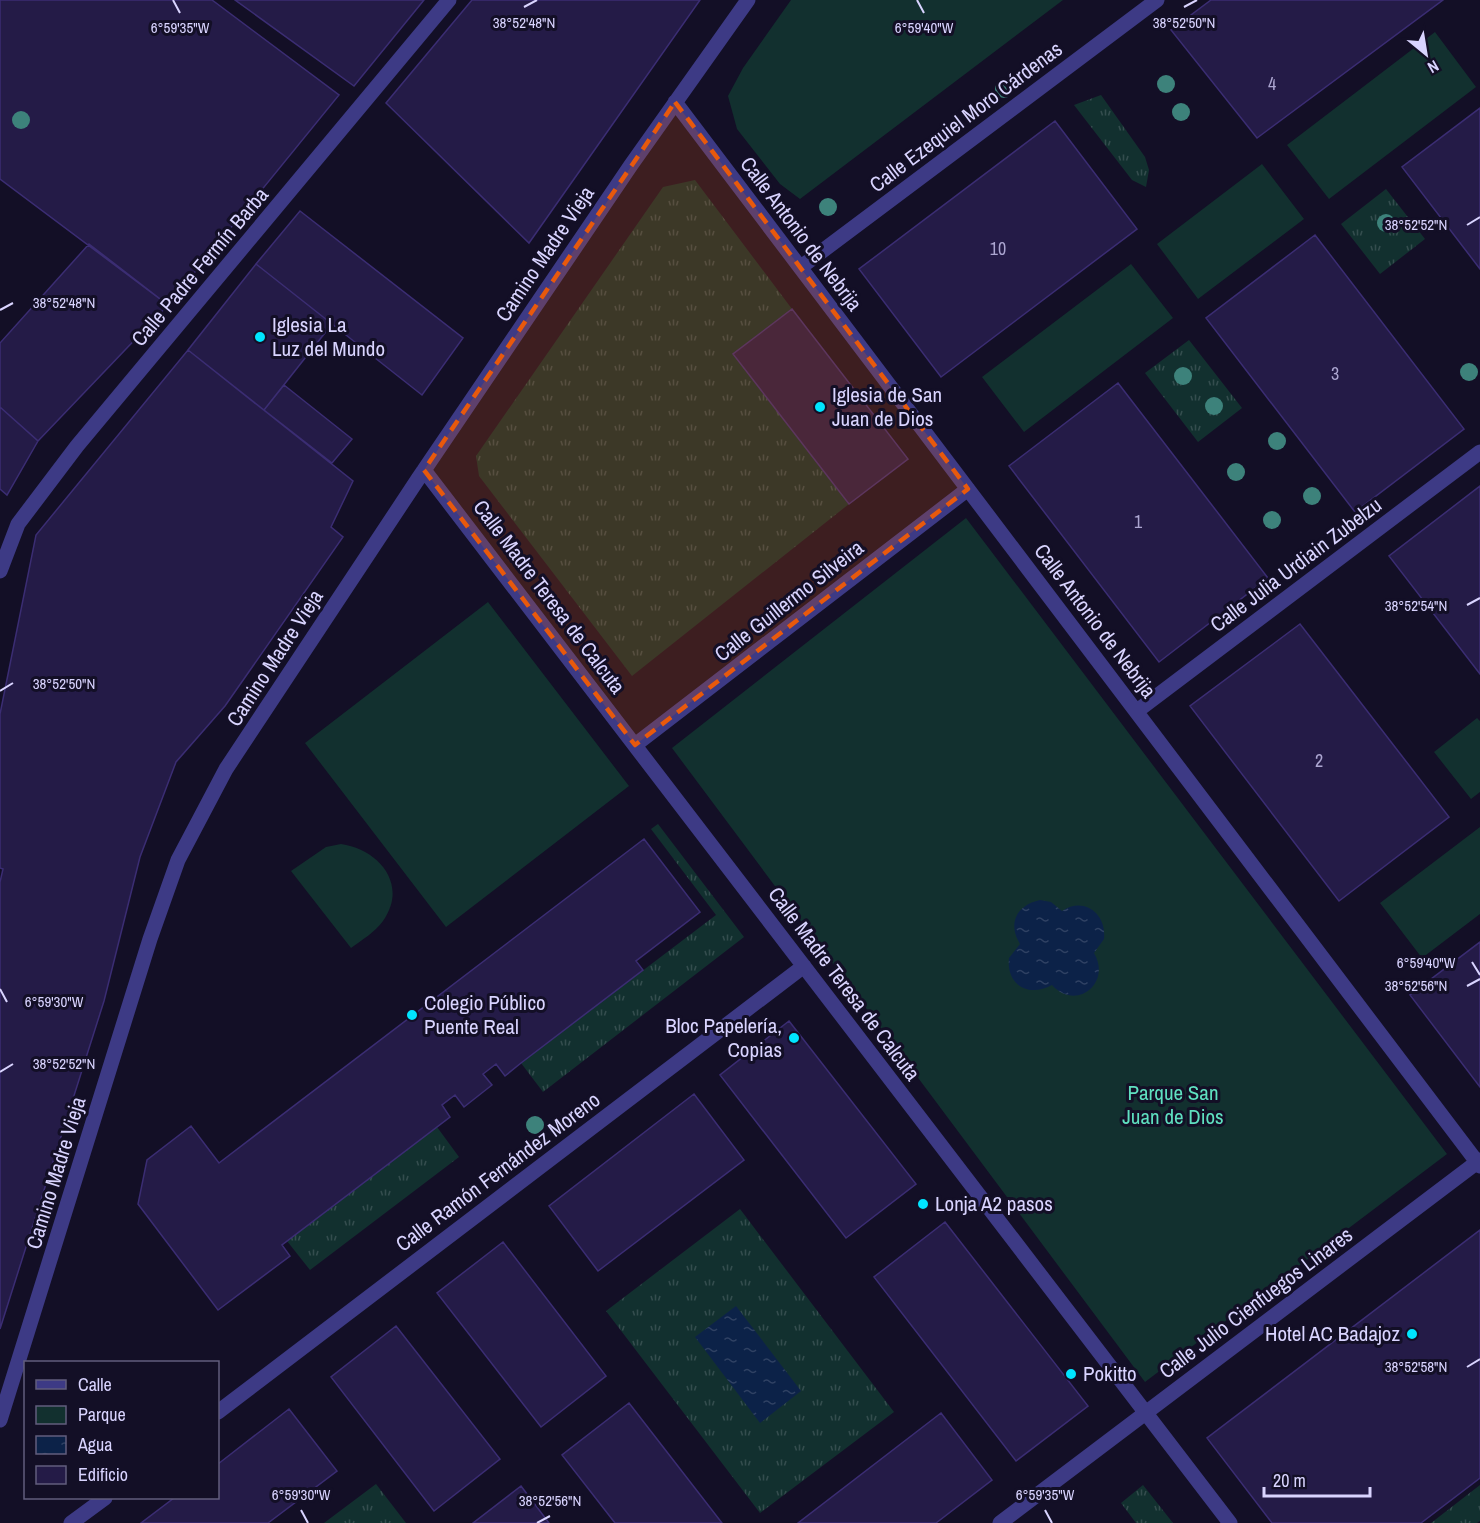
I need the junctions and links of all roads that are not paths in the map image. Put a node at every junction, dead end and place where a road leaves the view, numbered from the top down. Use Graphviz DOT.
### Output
graph roads {
  1 [pos="449,0"];
  2 [pos="748,0"];
  3 [pos="1157,0"];
  4 [pos="675,102"];
  5 [pos="801,267"];
  6 [pos="1480,452"];
  7 [pos="424,470"];
  8 [pos="968,489"];
  9 [pos="0,571"];
  10 [pos="1137,711"];
  11 [pos="635,745"];
  12 [pos="804,966"];
  13 [pos="1479,1163"];
  14 [pos="219,1411"];
  15 [pos="1146,1413"];
  16 [pos="0,1420"];
  17 [pos="102,1499"];
  18 [pos="71,1523"];
  19 [pos="1000,1523"];
  20 [pos="1230,1523"];
  1 -- 9 [label="street, Calle Padre Fermín Barba"];
  2 -- 4 [label="street, Camino Madre Vieja"];
  3 -- 5 [label="street, Calle Ezequiel Moro Cárdenas"];
  4 -- 5 [label="street, Calle Antonio de Nebrija"];
  4 -- 7 [label="street, Camino Madre Vieja"];
  5 -- 8 [label="street, Calle Antonio de Nebrija"];
  6 -- 10 [label="street, Calle Julia Urdiain Zubelzu"];
  7 -- 11 [label="street, Calle Madre Teresa de Calcuta"];
  7 -- 16 [label="street, Camino Madre Vieja"];
  8 -- 10 [label="street, Calle Antonio de Nebrija"];
  8 -- 11 [label="street, Calle Guillermo Silveira"];
  10 -- 13 [label="street, Calle Antonio de Nebrija"];
  11 -- 12 [label="street, Calle Madre Teresa de Calcuta"];
  12 -- 14 [label="street, Calle Ramón Fernández Moreno"];
  12 -- 15 [label="street, Calle Madre Teresa de Calcuta"];
  13 -- 15 [label="street, Calle Julio Cienfuegos Linares"];
  15 -- 19 [label="street, Calle Julio Cienfuegos Linares"];
  15 -- 20 [label="street, Calle Madre Teresa de Calcuta"];
  17 -- 18 [label="street"];
}
